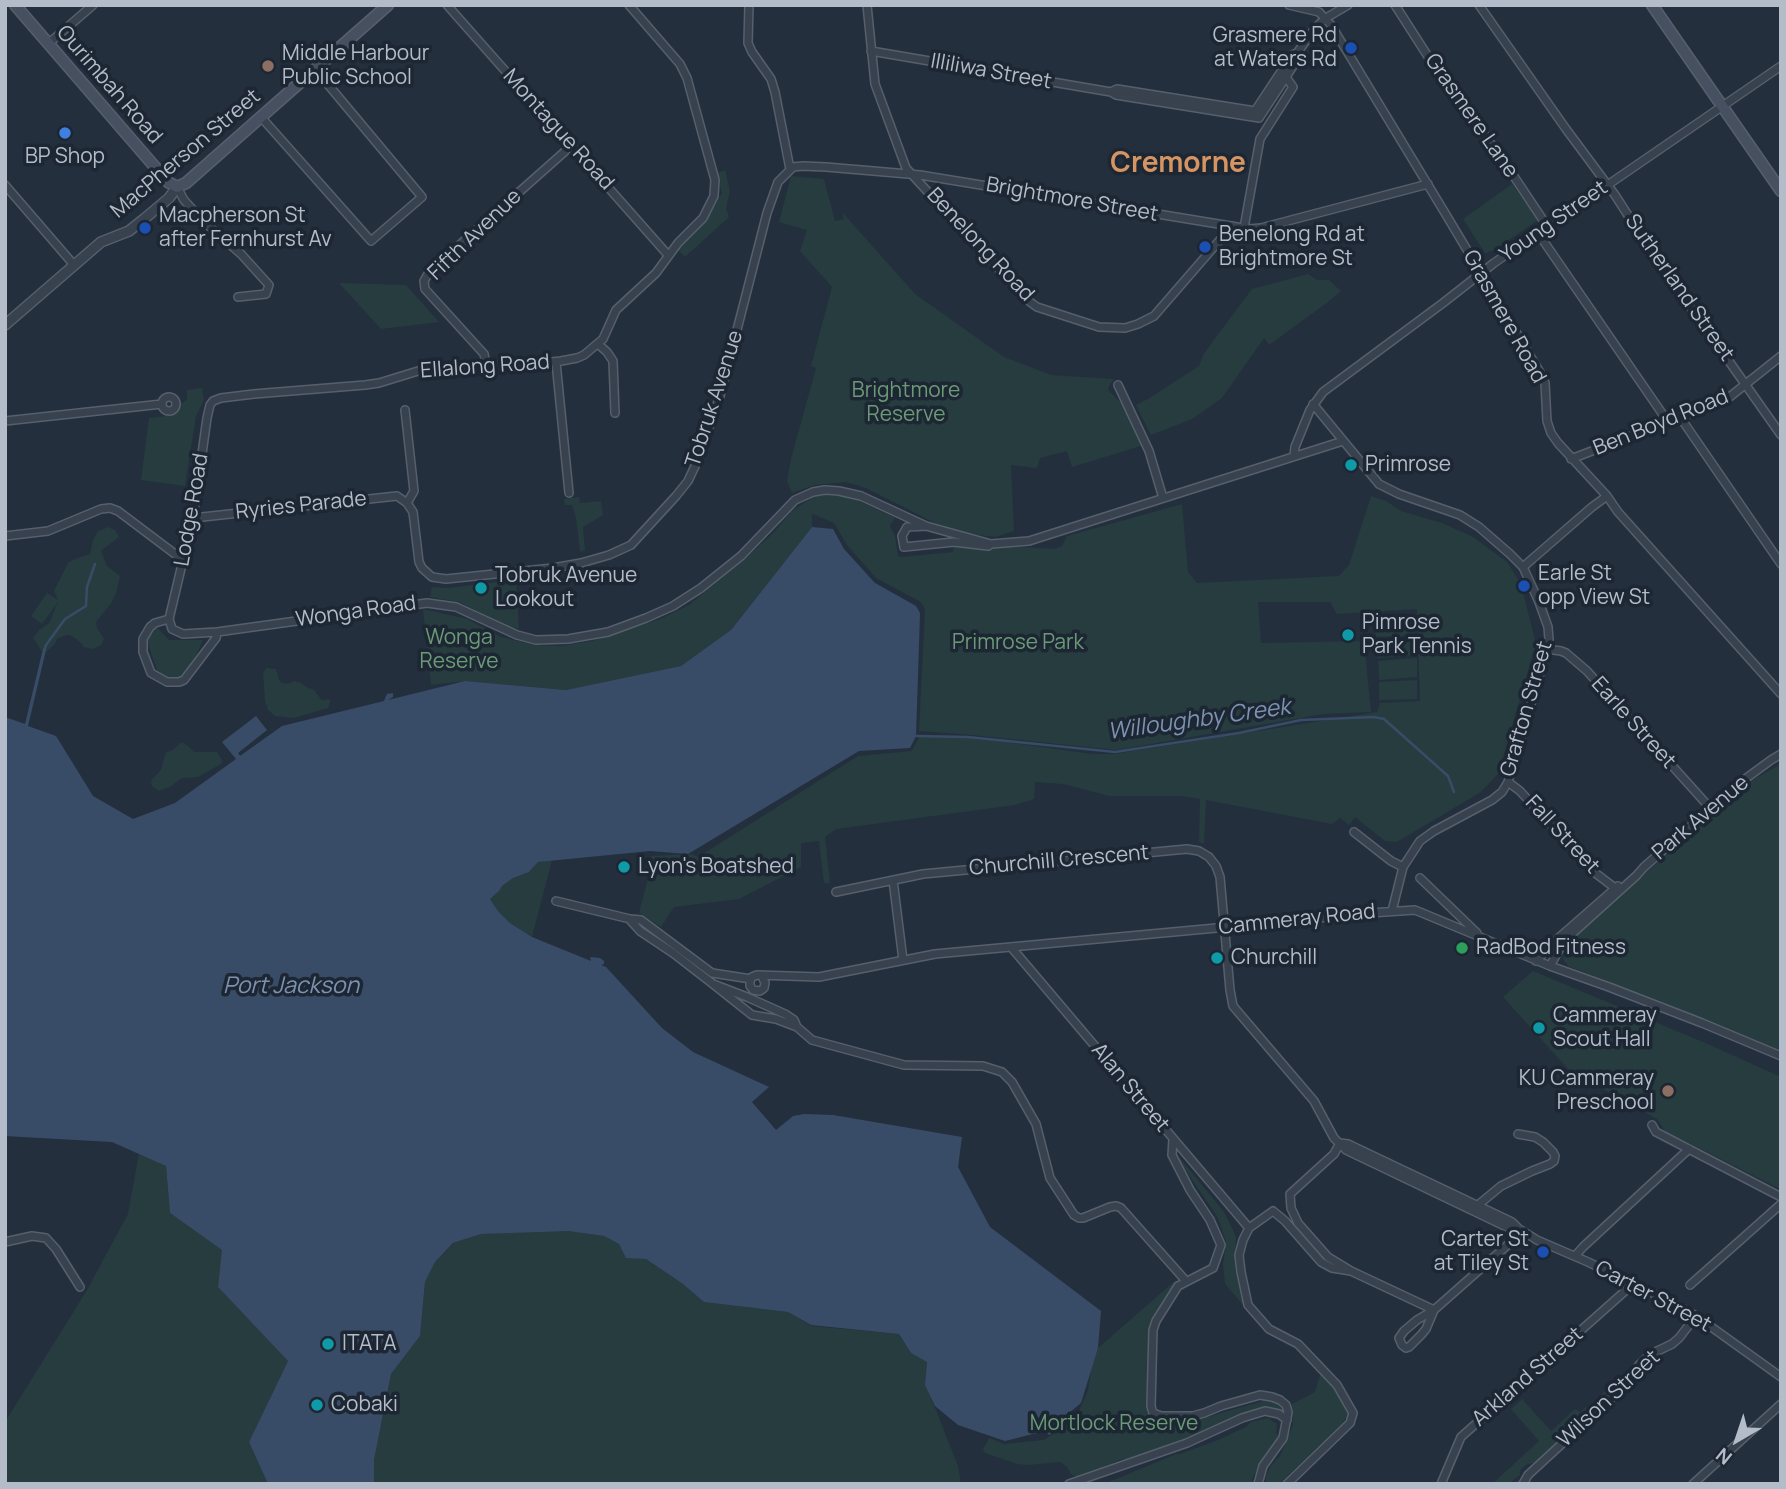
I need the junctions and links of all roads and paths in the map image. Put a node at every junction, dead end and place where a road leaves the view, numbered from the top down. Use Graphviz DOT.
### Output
graph roads {
  1 [pos="15,5"];
  2 [pos="93,5"];
  3 [pos="388,5"];
  4 [pos="447,5"];
  5 [pos="629,5"];
  6 [pos="748,5"];
  7 [pos="867,5"];
  8 [pos="1289,5"];
  9 [pos="1348,5"];
  10 [pos="1395,5"];
  11 [pos="1479,5"];
  12 [pos="1652,5"];
  13 [pos="1326,18"];
  14 [pos="48,44"];
  15 [pos="872,51"];
  16 [pos="1297,53"];
  17 [pos="1781,66"];
  18 [pos="315,69"];
  19 [pos="1286,78"];
  20 [pos="1111,92"];
  21 [pos="1722,107"];
  22 [pos="261,117"];
  23 [pos="572,146"];
  24 [pos="792,168"];
  25 [pos="912,174"];
  26 [pos="1428,184"];
  27 [pos="1608,184"];
  28 [pos="5,185"];
  29 [pos="177,187"];
  30 [pos="1781,191"];
  31 [pos="1232,226"];
  32 [pos="1548,226"];
  33 [pos="1244,228"];
  34 [pos="1538,233"];
  35 [pos="668,255"];
  36 [pos="74,265"];
  37 [pos="1481,273"];
  38 [pos="238,297"];
  39 [pos="5,325"];
  40 [pos="598,344"];
  41 [pos="1781,356"];
  42 [pos="556,362"];
  43 [pos="486,364"];
  44 [pos="1746,384"];
  45 [pos="1118,385"];
  46 [pos="213,401"];
  47 [pos="162,404"];
  48 [pos="1313,404"];
  49 [pos="405,410"];
  50 [pos="615,412"];
  51 [pos="1680,417"];
  52 [pos="5,421"];
  53 [pos="1668,422"];
  54 [pos="1781,435"];
  55 [pos="1343,441"];
  56 [pos="1294,456"];
  57 [pos="1571,459"];
  58 [pos="569,493"];
  59 [pos="1607,496"];
  60 [pos="1163,498"];
  61 [pos="408,503"];
  62 [pos="192,518"];
  63 [pos="926,526"];
  64 [pos="5,536"];
  65 [pos="991,544"];
  66 [pos="184,558"];
  67 [pos="1781,564"];
  68 [pos="1524,567"];
  69 [pos="169,619"];
  70 [pos="216,632"];
  71 [pos="1547,649"];
  72 [pos="1781,694"];
  73 [pos="1781,756"];
  74 [pos="1508,782"];
  75 [pos="1711,809"];
  76 [pos="1354,832"];
  77 [pos="1403,867"];
  78 [pos="1644,867"];
  79 [pos="1420,878"];
  80 [pos="893,880"];
  81 [pos="1615,888"];
  82 [pos="836,892"];
  83 [pos="556,901"];
  84 [pos="1392,911"];
  85 [pos="1456,912"];
  86 [pos="630,919"];
  87 [pos="1450,924"];
  88 [pos="1224,927"];
  89 [pos="1481,937"];
  90 [pos="1011,947"];
  91 [pos="903,960"];
  92 [pos="1536,961"];
  93 [pos="1550,967"];
  94 [pos="713,984"];
  95 [pos="754,987"];
  96 [pos="768,1007"];
  97 [pos="797,1027"];
  98 [pos="1781,1056"];
  99 [pos="1652,1125"];
  100 [pos="1518,1134"];
  101 [pos="1173,1139"];
  102 [pos="1340,1143"];
  103 [pos="1689,1149"];
  104 [pos="1781,1196"];
  105 [pos="1781,1204"];
  106 [pos="1478,1205"];
  107 [pos="1249,1228"];
  108 [pos="1519,1229"];
  109 [pos="5,1242"];
  110 [pos="1575,1256"];
  111 [pos="1351,1271"];
  112 [pos="1186,1281"];
  113 [pos="1633,1284"];
  114 [pos="1690,1285"];
  115 [pos="80,1287"];
  116 [pos="1434,1310"];
  117 [pos="1696,1316"];
  118 [pos="1781,1377"];
  119 [pos="1781,1404"];
  120 [pos="1287,1420"];
  121 [pos="1069,1484"];
  122 [pos="1258,1484"];
  123 [pos="1287,1484"];
  124 [pos="1441,1484"];
  125 [pos="1522,1484"];
  126 [pos="1693,1484"];
  1 -- 14 [label="main road, Ourimbah Road"];
  2 -- 14 [label="street"];
  3 -- 18 [label="main road, MacPherson Street"];
  4 -- 23 [label="street, Montague Road"];
  5 -- 35 [label="street"];
  6 -- 24 [label="street"];
  7 -- 15 [label="street, Benelong Road"];
  8 -- 13 [label="street"];
  9 -- 13 [label="street, Illiliwa Street"];
  10 -- 32 [label="street, Grasmere Lane"];
  11 -- 27 [label="street, Sutherland Street"];
  12 -- 21 [label="main road"];
  13 -- 16 [label="street, Illiliwa Street"];
  13 -- 26 [label="street, Grasmere Road"];
  14 -- 29 [label="main road, Ourimbah Road"];
  15 -- 20 [label="street, Illiliwa Street"];
  15 -- 25 [label="street, Benelong Road"];
  16 -- 19 [label="street, Illiliwa Street"];
  16 -- 20 [label="street, Illiliwa Street"];
  17 -- 21 [label="street, Young Street"];
  18 -- 22 [label="main road, MacPherson Street"];
  18 -- 22 [label="street"];
  19 -- 20 [label="street, Illiliwa Street"];
  19 -- 33 [label="street"];
  21 -- 27 [label="street, Young Street"];
  21 -- 30 [label="main road"];
  22 -- 29 [label="main road, MacPherson Street"];
  23 -- 35 [label="street, Montague Road"];
  23 -- 43 [label="street, Fifth Avenue"];
  24 -- 25 [label="street, Brightmore Street"];
  24 -- 61 [label="street, Tobruk Avenue"];
  25 -- 31 [label="street, Brightmore Street"];
  25 -- 31 [label="street, Benelong Road"];
  26 -- 33 [label="street"];
  26 -- 37 [label="street, Grasmere Road"];
  27 -- 32 [label="street, Young Street"];
  27 -- 44 [label="street, Sutherland Street"];
  28 -- 36 [label="street"];
  29 -- 36 [label="street, MacPherson Street"];
  29 -- 38 [label="street"];
  31 -- 33 [label="street"];
  32 -- 34 [label="street, Young Street"];
  34 -- 37 [label="street, Young Street"];
  34 -- 53 [label="street"];
  35 -- 40 [label="street"];
  36 -- 39 [label="street, MacPherson Street"];
  37 -- 48 [label="street, Young Street"];
  37 -- 57 [label="street, Grasmere Road"];
  40 -- 42 [label="street, Ellalong Road"];
  40 -- 50 [label="street"];
  41 -- 44 [label="street, Ben Boyd Road"];
  42 -- 43 [label="street, Ellalong Road"];
  42 -- 58 [label="street"];
  43 -- 46 [label="street, Ellalong Road"];
  44 -- 51 [label="street, Ben Boyd Road"];
  44 -- 54 [label="street, Sutherland Street"];
  45 -- 60 [label="street"];
  46 -- 62 [label="street, Lodge Road"];
  47 -- 52 [label="street"];
  48 -- 55 [label="street"];
  48 -- 56 [label="street, Young Street"];
  49 -- 61 [label="street, Tobruk Avenue"];
  51 -- 53 [label="street, Ben Boyd Road"];
  51 -- 67 [label="street"];
  53 -- 57 [label="street, Ben Boyd Road"];
  55 -- 56 [label="street"];
  55 -- 68 [label="street"];
  56 -- 60 [label="street"];
  57 -- 59 [label="street, Grasmere Road"];
  59 -- 68 [label="street"];
  59 -- 72 [label="street, Grasmere Road"];
  60 -- 65 [label="street"];
  61 -- 62 [label="street, Ryries Parade"];
  62 -- 66 [label="street, Lodge Road"];
  63 -- 65 [label="street"];
  63 -- 65 [label="street"];
  63 -- 70 [label="street, Wonga Road"];
  64 -- 66 [label="street"];
  66 -- 69 [label="street, Lodge Road"];
  68 -- 71 [label="street, Grafton Street"];
  69 -- 70 [label="street, Wonga Road"];
  69 -- 70 [label="street"];
  71 -- 74 [label="street, Grafton Street"];
  71 -- 75 [label="street, Earle Street"];
  73 -- 75 [label="street, Park Avenue"];
  74 -- 77 [label="street, Grafton Street"];
  74 -- 81 [label="street, Fall Street"];
  75 -- 78 [label="street, Park Avenue"];
  76 -- 77 [label="street"];
  77 -- 84 [label="street, Grafton Street"];
  78 -- 81 [label="street, Park Avenue"];
  78 -- 93 [label="street, Park Avenue"];
  79 -- 85 [label="street"];
  80 -- 82 [label="street, Churchill Crescent"];
  80 -- 88 [label="street, Churchill Crescent"];
  80 -- 91 [label="street"];
  81 -- 92 [label="street, Park Avenue"];
  83 -- 86 [label="street"];
  84 -- 87 [label="street, Cammeray Road"];
  84 -- 88 [label="street, Cammeray Road"];
  85 -- 87 [label="street"];
  85 -- 89 [label="street"];
  86 -- 94 [label="street"];
  86 -- 95 [label="street"];
  87 -- 89 [label="street, Cammeray Road"];
  88 -- 90 [label="street, Cammeray Road"];
  88 -- 102 [label="street, Carter Street"];
  89 -- 92 [label="street, Cammeray Road"];
  90 -- 91 [label="street, Cammeray Road"];
  90 -- 101 [label="street, Alan Street"];
  91 -- 95 [label="street, Cammeray Road"];
  92 -- 93 [label="street, Cammeray Road"];
  93 -- 98 [label="street, Cammeray Road"];
  94 -- 95 [label="street"];
  94 -- 97 [label="street"];
  95 -- 96 [label="street"];
  95 -- 96 [label="street"];
  96 -- 97 [label="street"];
  97 -- 112 [label="street"];
  99 -- 103 [label="street"];
  100 -- 106 [label="street"];
  101 -- 107 [label="street, Alan Street"];
  101 -- 112 [label="street"];
  102 -- 106 [label="street, Carter Street"];
  102 -- 108 [label="street, Carter Street"];
  102 -- 111 [label="street"];
  103 -- 104 [label="street"];
  103 -- 110 [label="street"];
  105 -- 114 [label="street"];
  106 -- 108 [label="street, Carter Street"];
  107 -- 111 [label="street"];
  107 -- 123 [label="street"];
  108 -- 110 [label="street, Carter Street"];
  108 -- 116 [label="street"];
  109 -- 115 [label="street"];
  110 -- 113 [label="street, Carter Street"];
  111 -- 116 [label="street"];
  112 -- 120 [label="street"];
  113 -- 117 [label="street, Carter Street"];
  113 -- 124 [label="street, Arkland Street"];
  116 -- 116 [label="street"];
  117 -- 118 [label="street, Carter Street"];
  117 -- 125 [label="street, Wilson Street"];
  119 -- 126 [label="street"];
  120 -- 121 [label="street"];
  120 -- 122 [label="street"];
}
